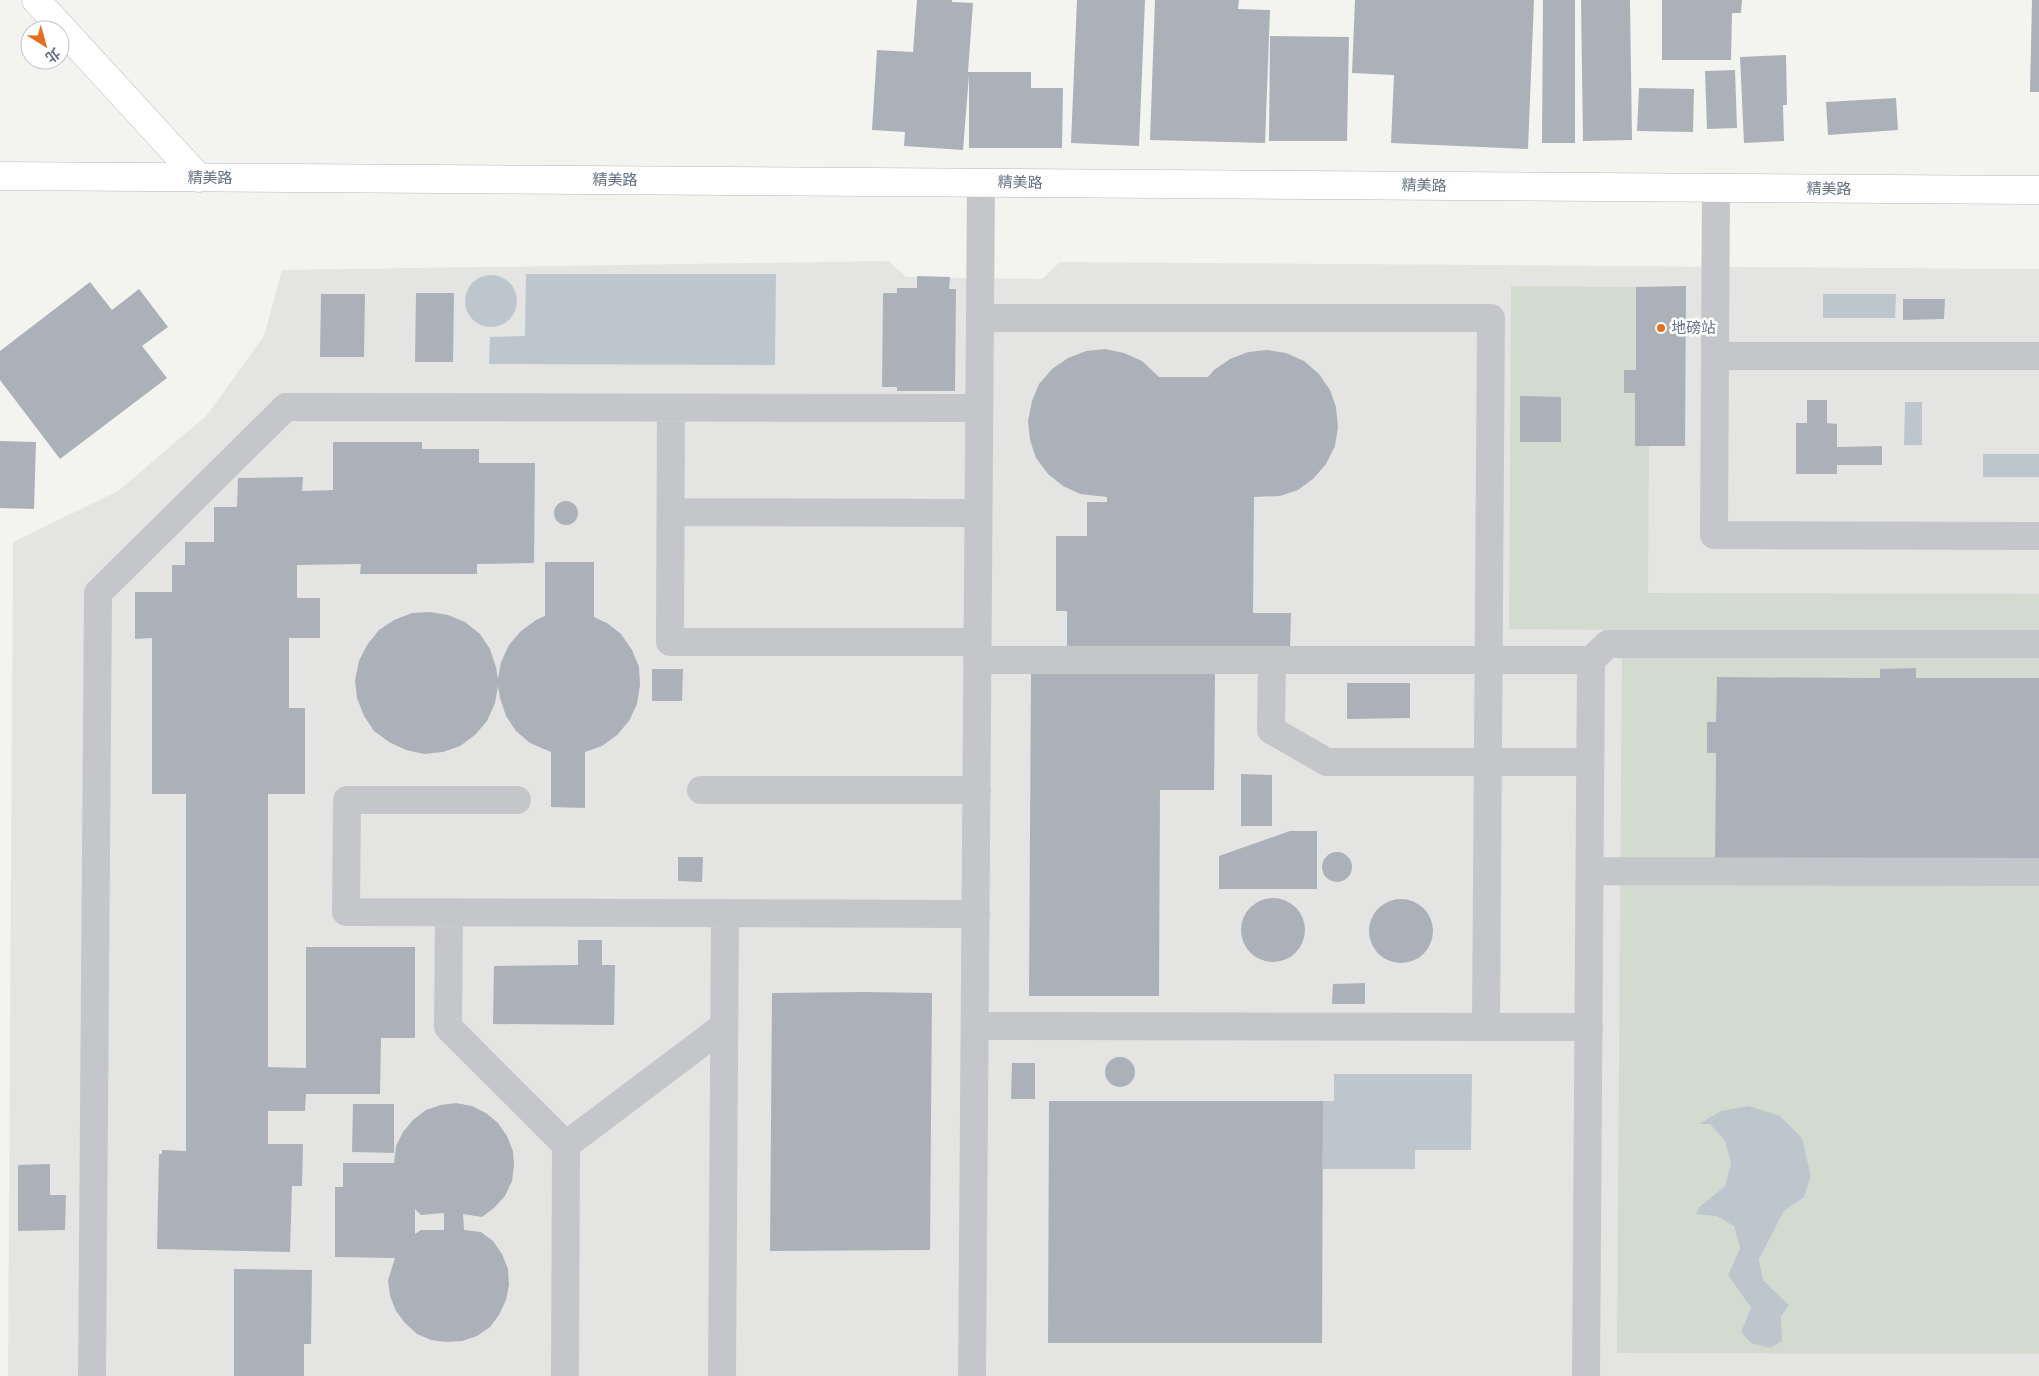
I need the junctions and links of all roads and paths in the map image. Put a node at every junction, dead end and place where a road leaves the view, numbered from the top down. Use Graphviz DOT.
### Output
graph roads {
  1 [pos="36,0"];
  2 [pos="0,176"];
  3 [pos="199,178"];
  4 [pos="980,182"];
  5 [pos="1716,189"];
  6 [pos="2039,190"];
  7 [pos="980,318"];
  8 [pos="1716,356"];
  9 [pos="2039,356"];
  10 [pos="671,408"];
  11 [pos="979,408"];
  12 [pos="671,512"];
  13 [pos="978,513"];
  14 [pos="2039,536"];
  15 [pos="2039,644"];
  16 [pos="977,651"];
  17 [pos="1272,660"];
  18 [pos="1489,660"];
  19 [pos="1591,660"];
  20 [pos="1487,762"];
  21 [pos="1590,762"];
  22 [pos="701,790"];
  23 [pos="977,790"];
  24 [pos="517,800"];
  25 [pos="1590,872"];
  26 [pos="2039,872"];
  27 [pos="449,912"];
  28 [pos="725,913"];
  29 [pos="976,914"];
  30 [pos="724,1026"];
  31 [pos="975,1026"];
  32 [pos="1486,1026"];
  33 [pos="1589,1026"];
  34 [pos="566,1145"];
  35 [pos="92,1376"];
  36 [pos="565,1376"];
  37 [pos="722,1376"];
  38 [pos="972,1376"];
  39 [pos="1586,1376"];
  1 -- 3 [label="main road"];
  2 -- 3 [label="main road, 精美路"];
  3 -- 4 [label="main road, 精美路"];
  4 -- 5 [label="main road, 精美路"];
  4 -- 7 [label="street"];
  5 -- 6 [label="main road, 精美路"];
  5 -- 8 [label="street"];
  7 -- 11 [label="street"];
  7 -- 18 [label="street"];
  8 -- 9 [label="street"];
  8 -- 14 [label="street"];
  10 -- 11 [label="street"];
  10 -- 12 [label="street"];
  10 -- 35 [label="street"];
  11 -- 13 [label="street"];
  12 -- 13 [label="street"];
  12 -- 16 [label="street"];
  13 -- 16 [label="street"];
  15 -- 19 [label="street"];
  16 -- 17 [label="street"];
  16 -- 23 [label="street"];
  17 -- 18 [label="street"];
  17 -- 20 [label="street"];
  18 -- 19 [label="street"];
  18 -- 20 [label="street"];
  19 -- 21 [label="street"];
  20 -- 21 [label="street"];
  20 -- 32 [label="street"];
  21 -- 25 [label="street"];
  22 -- 23 [label="street"];
  23 -- 29 [label="street"];
  24 -- 27 [label="street"];
  25 -- 26 [label="street"];
  25 -- 33 [label="street"];
  27 -- 28 [label="street"];
  27 -- 34 [label="street"];
  28 -- 29 [label="street"];
  28 -- 30 [label="street"];
  29 -- 31 [label="street"];
  30 -- 34 [label="street"];
  30 -- 37 [label="street"];
  31 -- 32 [label="street"];
  31 -- 38 [label="street"];
  32 -- 33 [label="street"];
  33 -- 39 [label="street"];
  34 -- 36 [label="street"];
}
